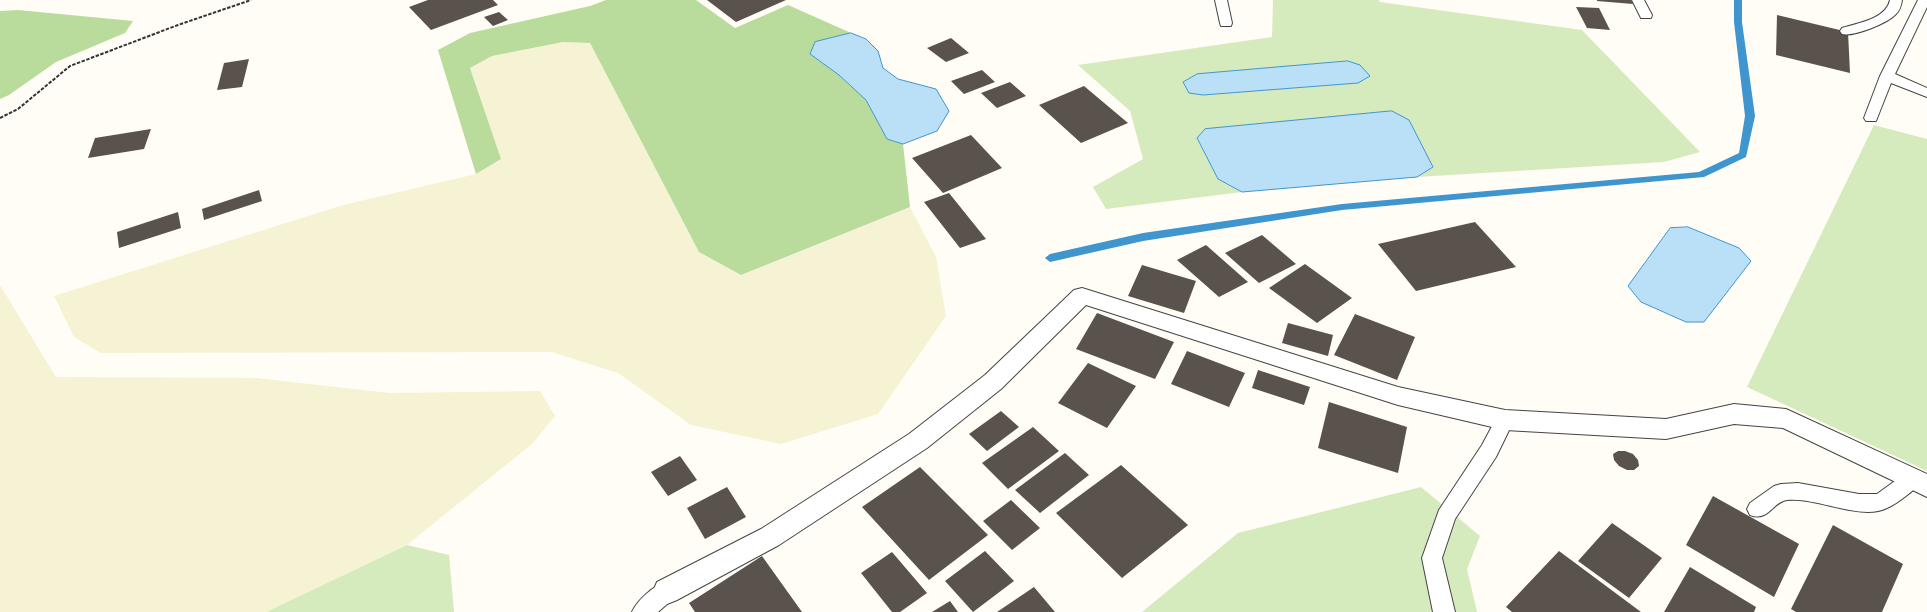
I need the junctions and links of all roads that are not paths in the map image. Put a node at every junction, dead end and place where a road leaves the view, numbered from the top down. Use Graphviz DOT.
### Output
graph roads {
  1 [pos="1221,0"];
  2 [pos="1638,0"];
  3 [pos="1896,0"];
  4 [pos="1924,0"];
  5 [pos="1646,15"];
  6 [pos="1226,23"];
  7 [pos="1847,31"];
  8 [pos="1887,76"];
  9 [pos="1927,92"];
  10 [pos="1871,118"];
  11 [pos="1505,420"];
  12 [pos="1920,483"];
  13 [pos="1757,509"];
  14 [pos="667,591"];
  15 [pos="643,612"];
  16 [pos="1444,612"];
  1 -- 6 [label="lane"];
  2 -- 5 [label="lane"];
  3 -- 7 [label="lane"];
  4 -- 8 [label="lane"];
  8 -- 9 [label="lane"];
  8 -- 10 [label="lane"];
  11 -- 12 [label="street"];
  11 -- 14 [label="street"];
  11 -- 16 [label="lane"];
  12 -- 13 [label="lane"];
  14 -- 15 [label="lane"];
}
